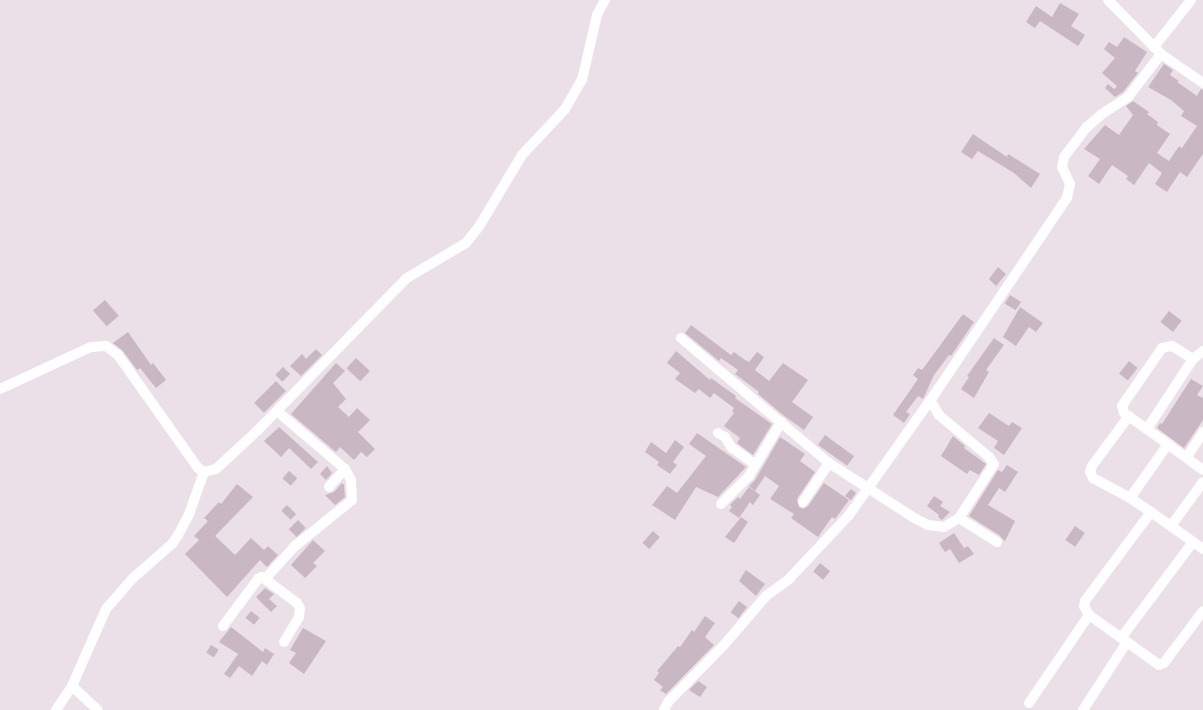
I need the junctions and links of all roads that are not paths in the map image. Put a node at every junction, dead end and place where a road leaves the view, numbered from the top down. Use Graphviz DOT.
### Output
graph roads {
  1 [pos="605,0"];
  2 [pos="1108,0"];
  3 [pos="1191,0"];
  4 [pos="1157,50"];
  5 [pos="1203,83"];
  6 [pos="681,338"];
  7 [pos="1203,351"];
  8 [pos="1193,359"];
  9 [pos="0,389"];
  10 [pos="930,400"];
  11 [pos="277,411"];
  12 [pos="1129,416"];
  13 [pos="781,422"];
  14 [pos="1147,429"];
  15 [pos="1203,432"];
  16 [pos="718,433"];
  17 [pos="1168,444"];
  18 [pos="1187,457"];
  19 [pos="829,463"];
  20 [pos="754,464"];
  21 [pos="345,469"];
  22 [pos="1203,470"];
  23 [pos="204,472"];
  24 [pos="1203,482"];
  25 [pos="329,487"];
  26 [pos="868,489"];
  27 [pos="1130,498"];
  28 [pos="803,502"];
  29 [pos="721,504"];
  30 [pos="1151,512"];
  31 [pos="959,518"];
  32 [pos="1171,526"];
  33 [pos="997,542"];
  34 [pos="1199,544"];
  35 [pos="265,580"];
  36 [pos="1203,611"];
  37 [pos="1089,615"];
  38 [pos="223,626"];
  39 [pos="1124,640"];
  40 [pos="284,642"];
  41 [pos="72,686"];
  42 [pos="1029,703"];
  43 [pos="56,710"];
  44 [pos="98,710"];
  45 [pos="664,710"];
  46 [pos="1083,710"];
  1 -- 11 [label="street"];
  2 -- 4 [label="street"];
  3 -- 4 [label="street"];
  4 -- 5 [label="street"];
  4 -- 10 [label="street"];
  6 -- 13 [label="street"];
  7 -- 8 [label="street"];
  8 -- 12 [label="street"];
  8 -- 14 [label="street"];
  9 -- 23 [label="street"];
  10 -- 26 [label="street"];
  10 -- 31 [label="street"];
  11 -- 21 [label="street"];
  11 -- 23 [label="street"];
  12 -- 14 [label="street"];
  12 -- 27 [label="street"];
  13 -- 19 [label="street"];
  13 -- 20 [label="street"];
  14 -- 17 [label="street"];
  15 -- 18 [label="street"];
  16 -- 20 [label="street"];
  17 -- 18 [label="street"];
  17 -- 27 [label="street"];
  18 -- 22 [label="street"];
  19 -- 26 [label="street"];
  19 -- 28 [label="street"];
  20 -- 29 [label="street"];
  21 -- 25 [label="street"];
  21 -- 35 [label="street"];
  23 -- 41 [label="street"];
  24 -- 32 [label="street"];
  26 -- 31 [label="street"];
  26 -- 45 [label="street"];
  27 -- 30 [label="street"];
  30 -- 32 [label="street"];
  30 -- 37 [label="street"];
  31 -- 33 [label="street"];
  32 -- 34 [label="street"];
  34 -- 39 [label="street"];
  35 -- 38 [label="street"];
  35 -- 40 [label="street"];
  36 -- 39 [label="street"];
  37 -- 39 [label="street"];
  37 -- 42 [label="street"];
  39 -- 46 [label="street"];
  41 -- 43 [label="street"];
  41 -- 44 [label="street"];
}
